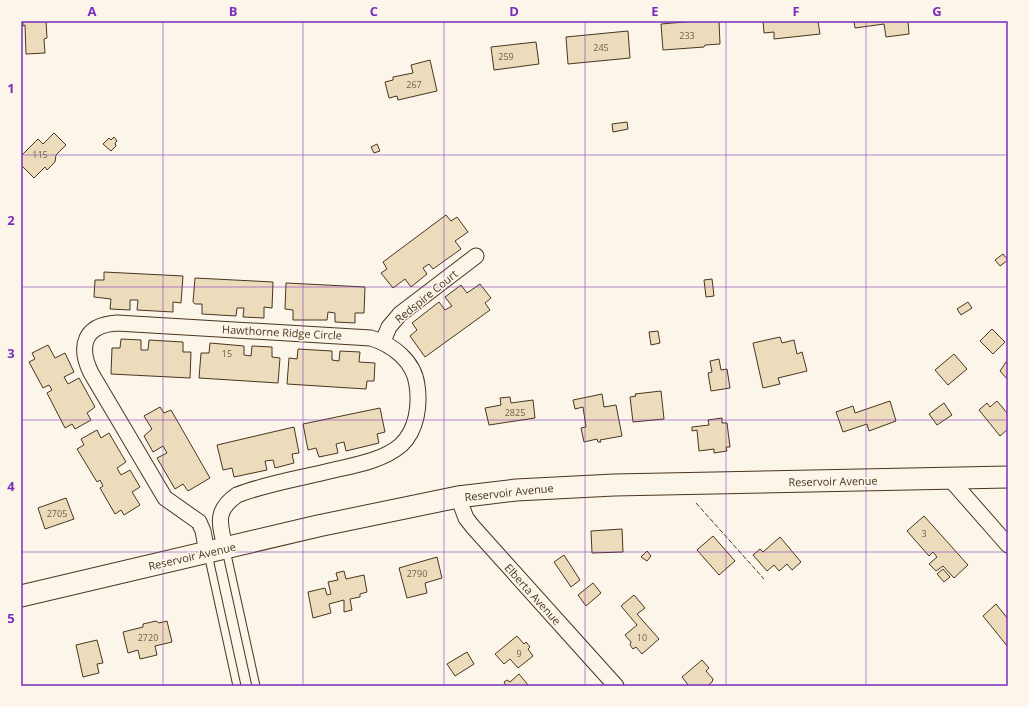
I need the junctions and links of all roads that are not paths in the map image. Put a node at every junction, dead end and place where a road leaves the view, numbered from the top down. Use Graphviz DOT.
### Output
graph roads {
  1 [pos="476,256"];
  2 [pos="383,341"];
  3 [pos="1008,477"];
  4 [pos="950,479"];
  5 [pos="458,497"];
  6 [pos="1008,545"];
  7 [pos="216,550"];
  8 [pos="21,596"];
  9 [pos="237,686"];
  10 [pos="256,686"];
  11 [pos="616,686"];
  1 -- 2 [label="street, Redspire Court"];
  2 -- 7 [label="street, Hawthorne Ridge Circle"];
  2 -- 7 [label="street, Hawthorne Ridge Circle"];
  3 -- 4 [label="main road, Reservoir Avenue"];
  4 -- 5 [label="main road, Reservoir Avenue"];
  4 -- 6 [label="street"];
  5 -- 7 [label="main road, Reservoir Avenue"];
  5 -- 11 [label="street, Elberta Avenue"];
  7 -- 8 [label="main road, Reservoir Avenue"];
  7 -- 9 [label="lane"];
  7 -- 10 [label="lane"];
}
